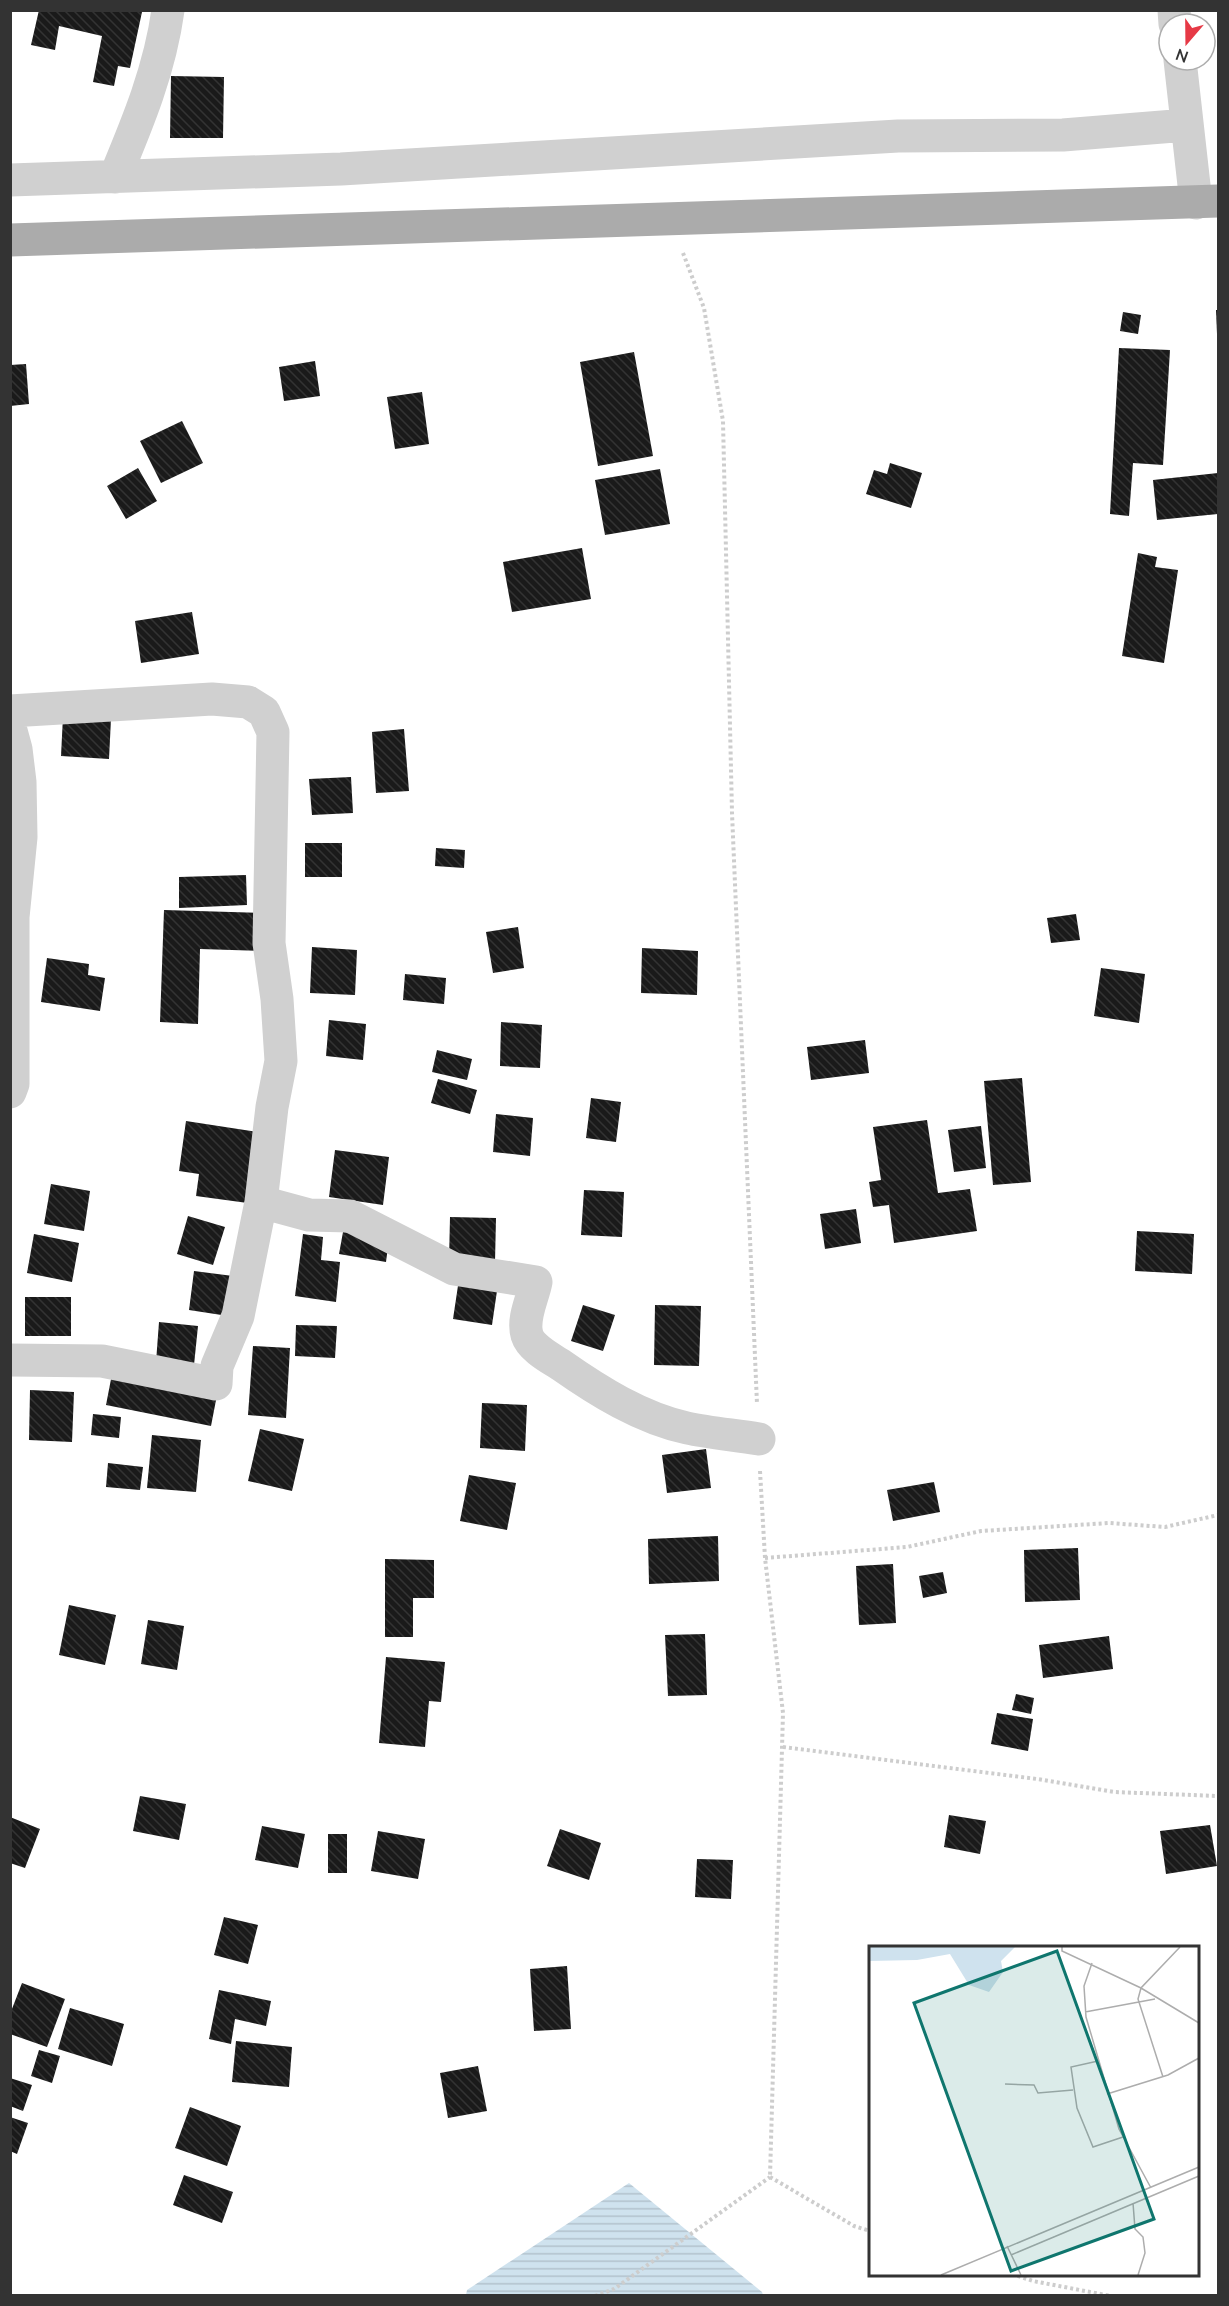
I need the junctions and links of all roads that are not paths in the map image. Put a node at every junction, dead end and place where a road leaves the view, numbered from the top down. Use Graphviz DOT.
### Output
graph roads {
  1 [pos="168,10"];
  2 [pos="1181,72"];
  3 [pos="1187,125"];
  4 [pos="115,177"];
  5 [pos="10,180"];
  6 [pos="1207,202"];
  7 [pos="10,240"];
  8 [pos="10,711"];
  9 [pos="10,727"];
  10 [pos="11,1087"];
  11 [pos="261,1202"];
  12 [pos="10,1360"];
  13 [pos="759,1439"];
  1 -- 4 [label="street"];
  2 -- 3 [label="street"];
  3 -- 4 [label="street"];
  3 -- 6 [label="street"];
  4 -- 5 [label="street"];
  6 -- 7 [label="main road"];
  8 -- 11 [label="street"];
  9 -- 10 [label="street"];
  11 -- 12 [label="street"];
  11 -- 13 [label="street"];
}
